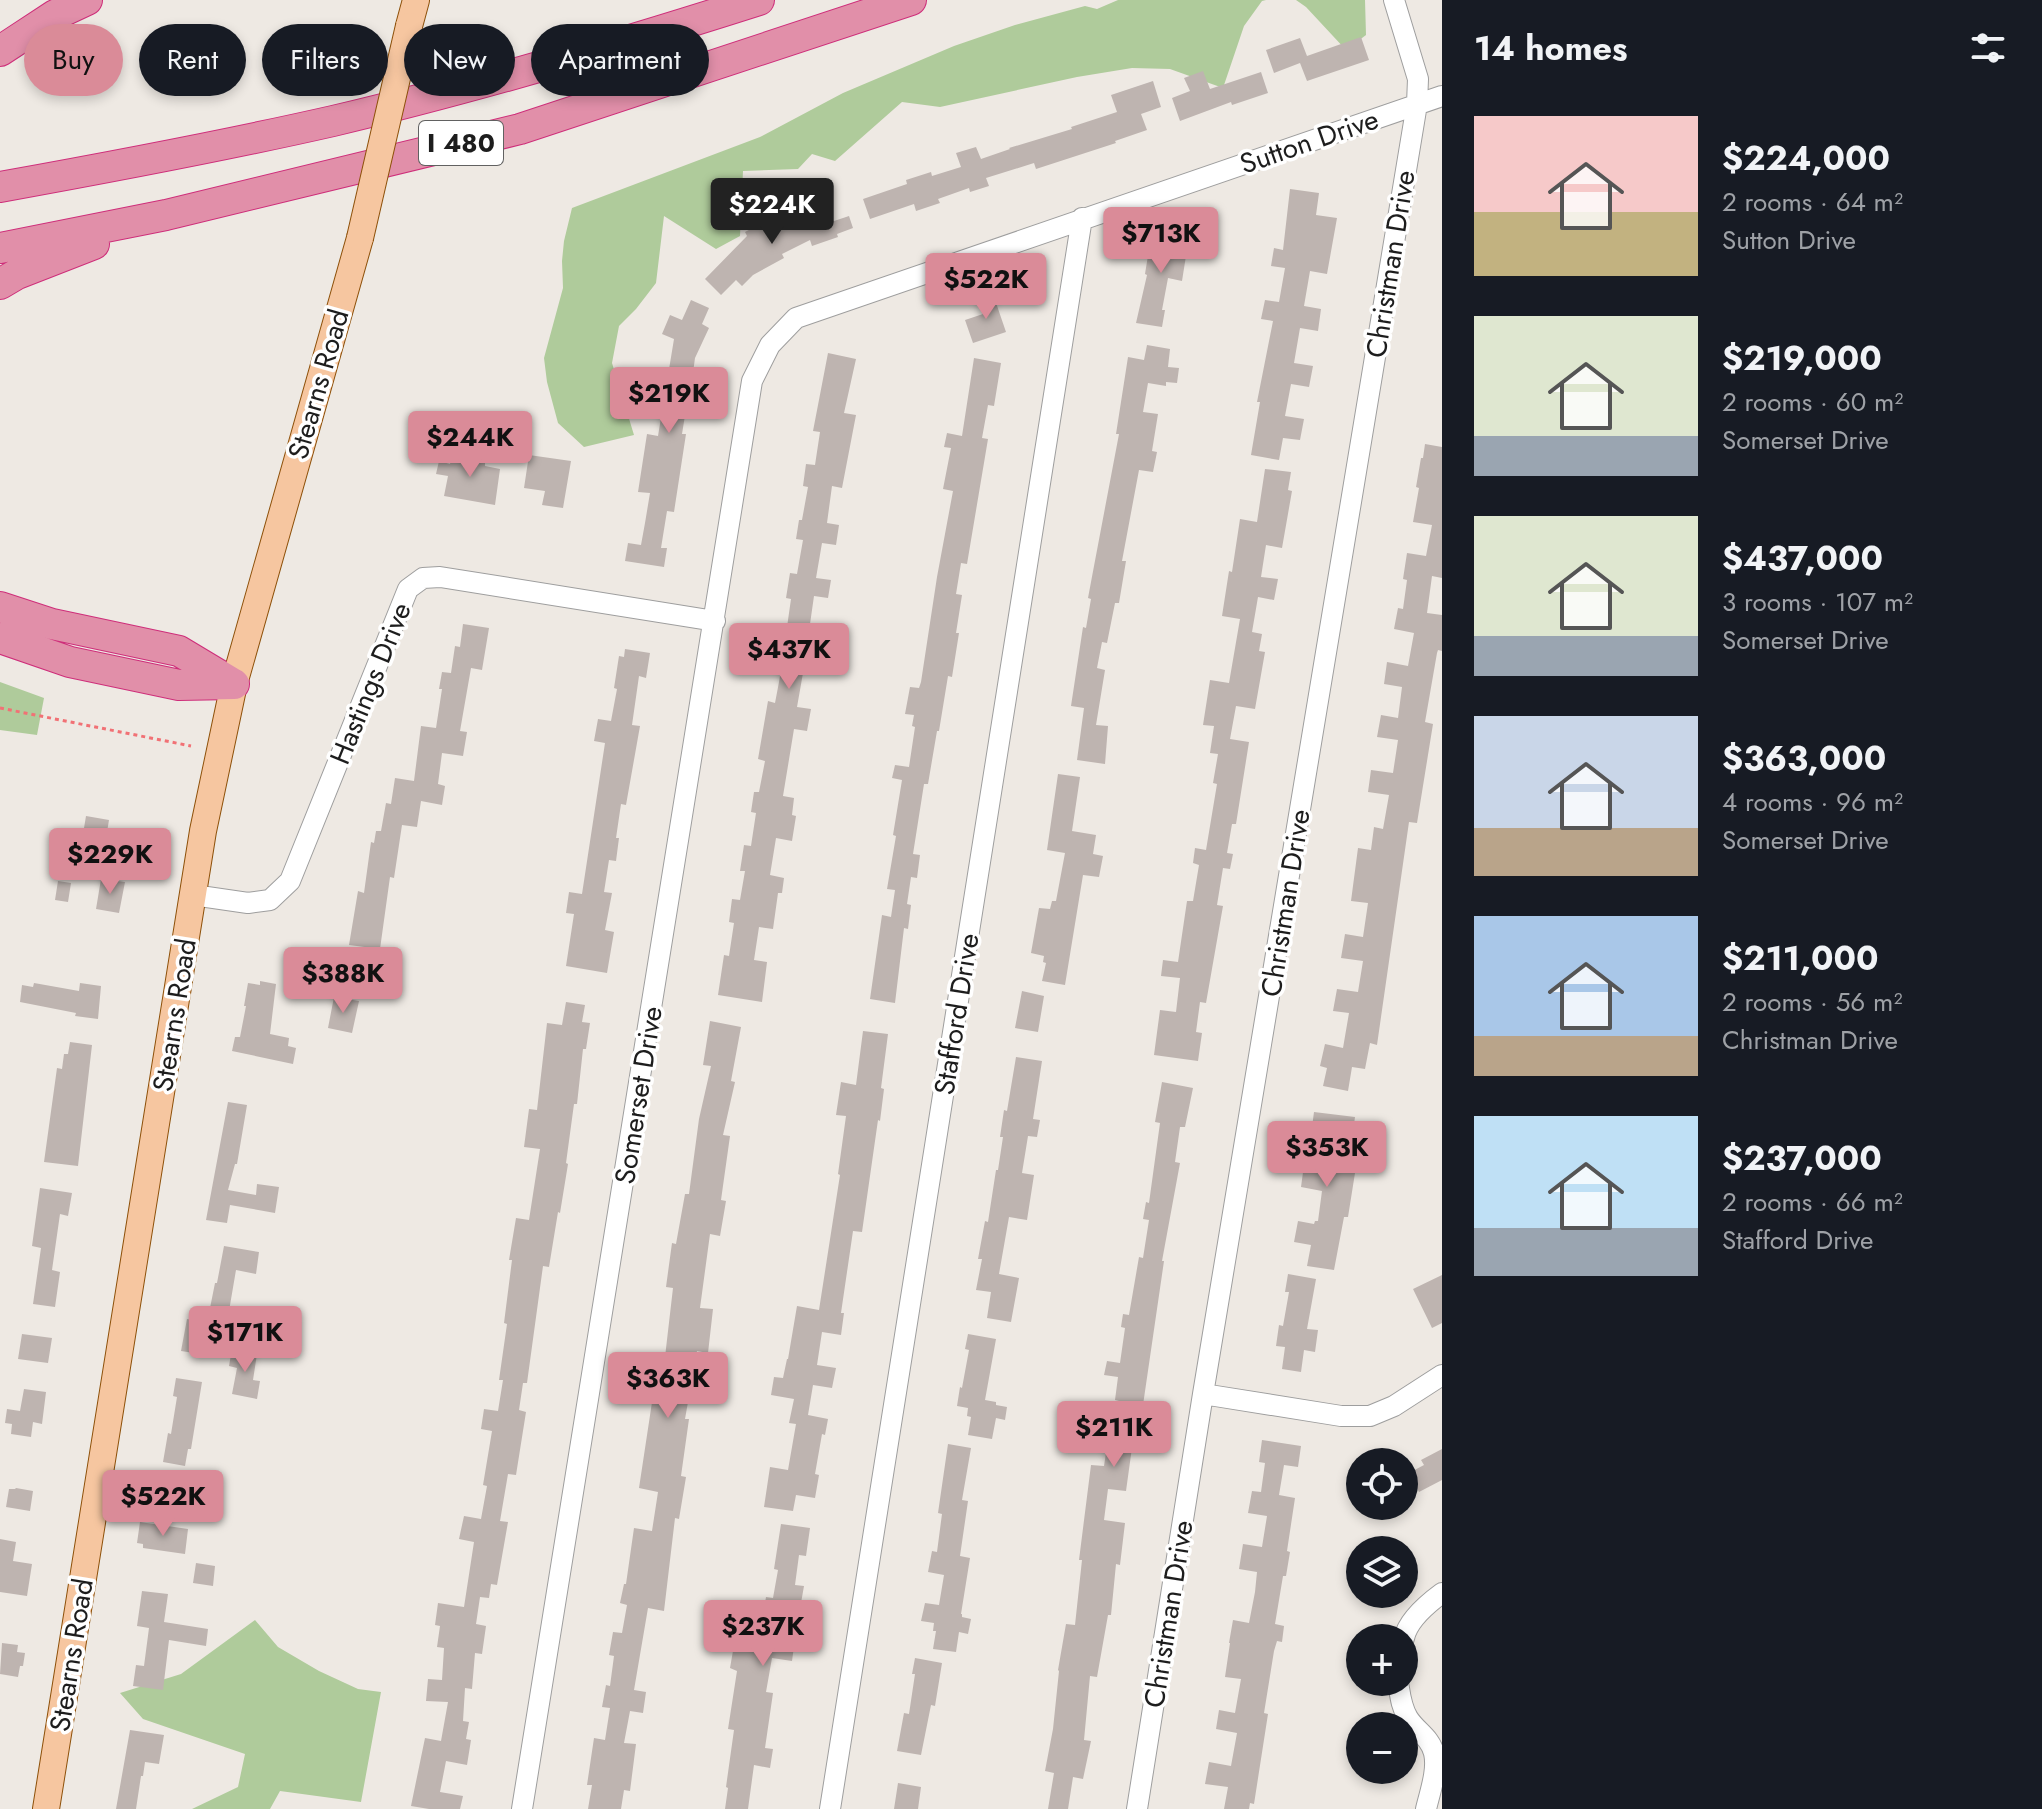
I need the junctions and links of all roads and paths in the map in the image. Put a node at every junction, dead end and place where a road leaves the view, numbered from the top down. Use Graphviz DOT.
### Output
graph roads {
  1 [pos="87,0"];
  2 [pos="416,0"];
  3 [pos="759,0"];
  4 [pos="911,0"];
  5 [pos="1394,0"];
  6 [pos="0,51"];
  7 [pos="1442,96"];
  8 [pos="1417,104"];
  9 [pos="0,187"];
  10 [pos="166,215"];
  11 [pos="1082,218"];
  12 [pos="0,248"];
  13 [pos="0,284"];
  14 [pos="752,381"];
  15 [pos="0,607"];
  16 [pos="715,621"];
  17 [pos="0,638"];
  18 [pos="234,684"];
  19 [pos="0,708"];
  20 [pos="191,746"];
  21 [pos="193,895"];
  22 [pos="1442,1375"];
  23 [pos="1203,1394"];
  24 [pos="1442,1593"];
  25 [pos="1411,1624"];
  26 [pos="1400,1696"];
  27 [pos="46,1809"];
  28 [pos="522,1809"];
  29 [pos="830,1809"];
  30 [pos="1137,1809"];
  31 [pos="1426,1809"];
  1 -- 6 [label="highway"];
  2 -- 18 [label="main road, Stearns Road, bridge"];
  3 -- 9 [label="highway, I 480"];
  4 -- 10 [label="highway, I 480"];
  5 -- 8 [label="street, Christman Drive"];
  7 -- 8 [label="street, Sutton Drive"];
  8 -- 11 [label="street, Sutton Drive"];
  8 -- 23 [label="street, Christman Drive"];
  10 -- 12 [label="highway, I 480"];
  10 -- 13 [label="highway"];
  11 -- 14 [label="street, Sutton Drive"];
  11 -- 29 [label="street, Stafford Drive"];
  14 -- 16 [label="street, Somerset Drive"];
  15 -- 18 [label="highway"];
  16 -- 21 [label="street, Hastings Drive"];
  16 -- 28 [label="street, Somerset Drive"];
  17 -- 18 [label="highway"];
  18 -- 21 [label="main road, Stearns Road"];
  19 -- 20 [label="path"];
  21 -- 27 [label="main road, Stearns Road"];
  22 -- 23 [label="street"];
  23 -- 30 [label="street, Christman Drive"];
  24 -- 25 [label="street"];
  26 -- 31 [label="street"];
}
